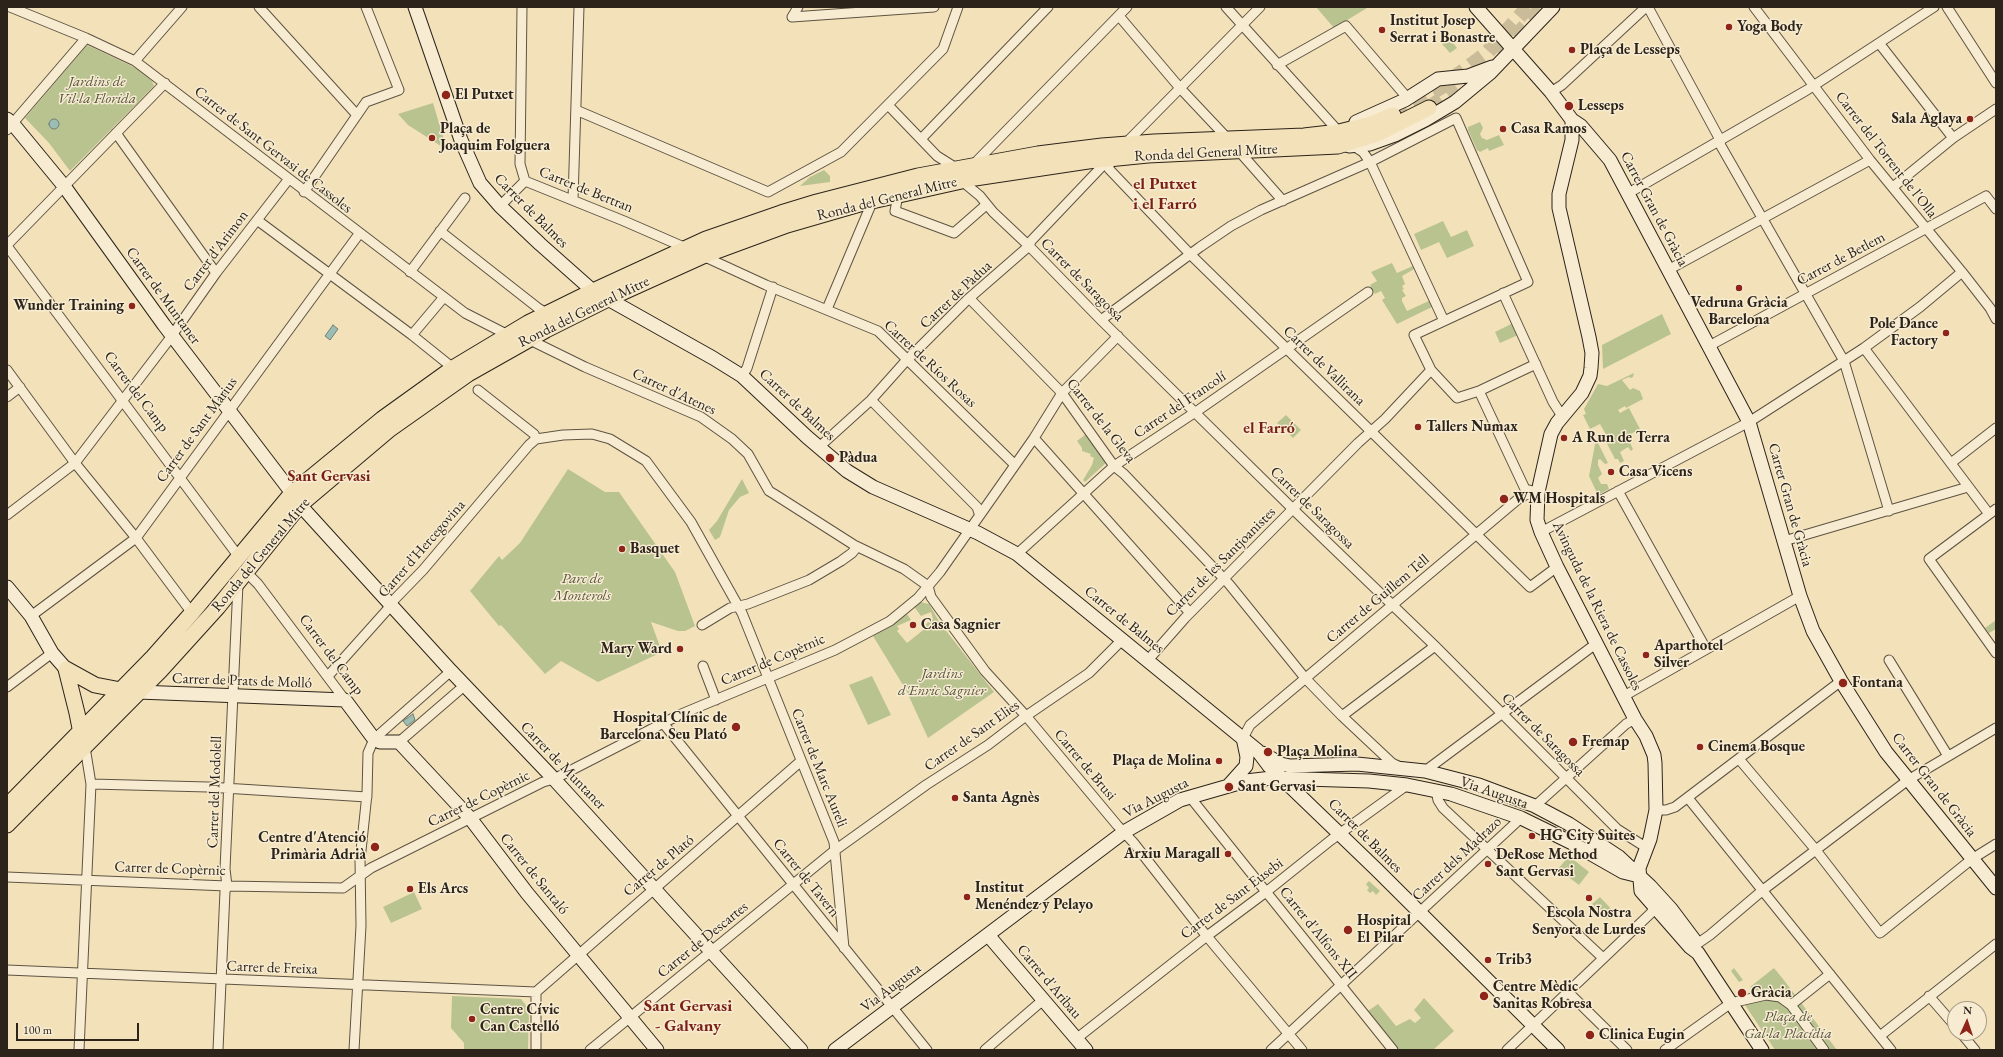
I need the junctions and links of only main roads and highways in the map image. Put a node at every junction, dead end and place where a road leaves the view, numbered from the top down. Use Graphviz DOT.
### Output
graph roads {
  1 [pos="1429,108"];
  2 [pos="1393,116"];
  3 [pos="1340,138"];
  4 [pos="1125,144"];
  5 [pos="1109,159"];
  6 [pos="959,174"];
  7 [pos="686,248"];
  8 [pos="703,256"];
  9 [pos="593,290"];
  10 [pos="608,299"];
  11 [pos="296,499"];
  12 [pos="88,681"];
  13 [pos="120,690"];
  14 [pos="72,691"];
  15 [pos="138,692"];
  16 [pos="80,732"];
  17 [pos="85,747"];
  18 [pos="7,806"];
  19 [pos="7,825"];
  1 -- 3 [label="main road, Ronda del General Mitre"];
  2 -- 3 [label="main road, Ronda del General Mitre"];
  3 -- 4 [label="main road, Ronda del General Mitre"];
  3 -- 5 [label="main road, Ronda del General Mitre"];
  4 -- 5 [label="main road"];
  4 -- 6 [label="main road, Ronda del General Mitre"];
  5 -- 6 [label="main road, Ronda del General Mitre"];
  6 -- 7 [label="main road, Ronda del General Mitre"];
  6 -- 8 [label="main road, Ronda del General Mitre"];
  7 -- 8 [label="main road"];
  7 -- 9 [label="main road, Ronda del General Mitre"];
  8 -- 10 [label="main road, Ronda del General Mitre"];
  9 -- 10 [label="main road"];
  9 -- 11 [label="main road, Ronda del General Mitre"];
  10 -- 11 [label="main road, Ronda del General Mitre"];
  11 -- 13 [label="main road, Ronda del General Mitre"];
  11 -- 15 [label="main road, Ronda del General Mitre"];
  12 -- 13 [label="main road"];
  12 -- 14 [label="main road"];
  12 -- 14 [label="main road"];
  13 -- 15 [label="main road"];
  13 -- 16 [label="main road, Ronda del General Mitre"];
  14 -- 16 [label="main road"];
  15 -- 17 [label="main road, Ronda del General Mitre"];
  16 -- 17 [label="main road"];
  16 -- 18 [label="main road, Ronda del General Mitre"];
  17 -- 19 [label="main road, Ronda del General Mitre"];
}
